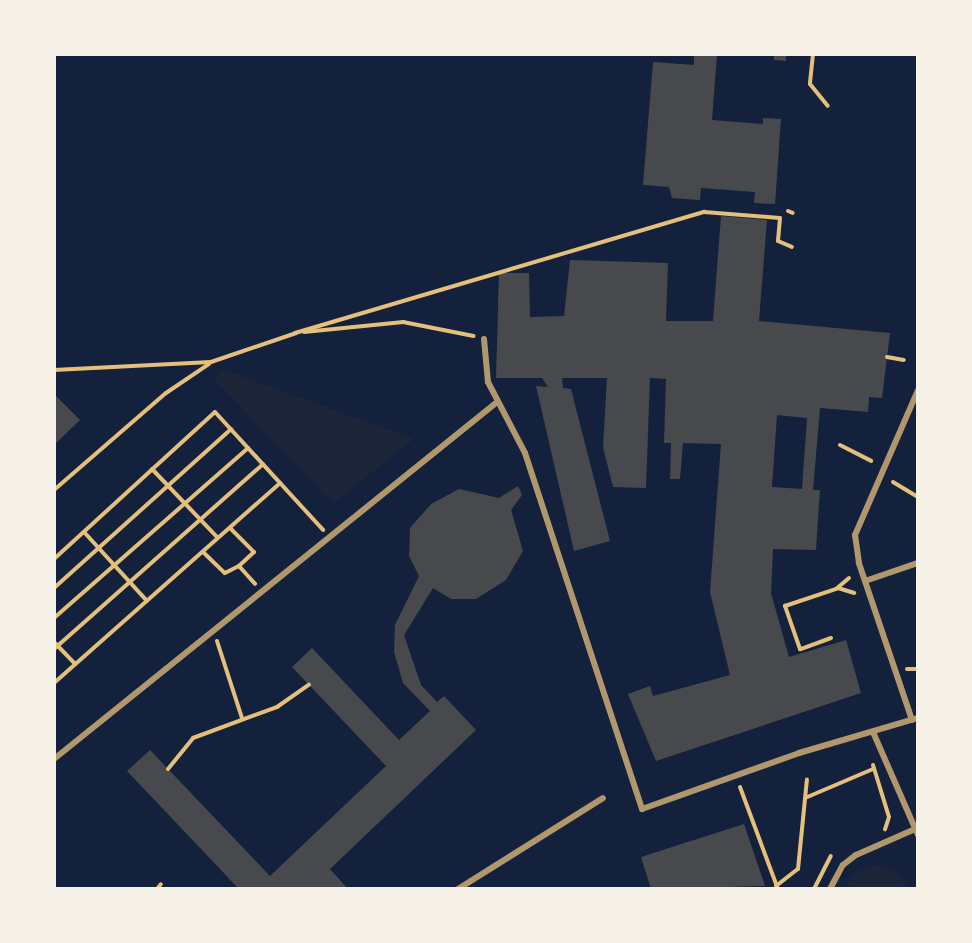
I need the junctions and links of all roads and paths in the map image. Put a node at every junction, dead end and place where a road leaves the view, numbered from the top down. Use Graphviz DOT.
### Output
graph roads {
  1 [pos="813,54"];
  2 [pos="828,106"];
  3 [pos="792,247"];
  4 [pos="295,333"];
  5 [pos="484,339"];
  6 [pos="887,357"];
  7 [pos="904,360"];
  8 [pos="211,362"];
  9 [pos="54,370"];
  10 [pos="918,390"];
  11 [pos="496,403"];
  12 [pos="231,429"];
  13 [pos="840,445"];
  14 [pos="248,448"];
  15 [pos="871,461"];
  16 [pos="263,464"];
  17 [pos="152,469"];
  18 [pos="893,482"];
  19 [pos="280,483"];
  20 [pos="168,486"];
  21 [pos="54,490"];
  22 [pos="918,497"];
  23 [pos="185,503"];
  24 [pos="200,520"];
  25 [pos="230,528"];
  26 [pos="84,531"];
  27 [pos="330,537"];
  28 [pos="218,538"];
  29 [pos="100,547"];
  30 [pos="203,552"];
  31 [pos="54,559"];
  32 [pos="918,563"];
  33 [pos="114,565"];
  34 [pos="239,566"];
  35 [pos="849,578"];
  36 [pos="865,581"];
  37 [pos="130,582"];
  38 [pos="54,588"];
  39 [pos="836,589"];
  40 [pos="262,592"];
  41 [pos="854,593"];
  42 [pos="147,601"];
  43 [pos="54,618"];
  44 [pos="212,632"];
  45 [pos="831,638"];
  46 [pos="55,646"];
  47 [pos="75,664"];
  48 [pos="907,669"];
  49 [pos="918,669"];
  50 [pos="54,683"];
  51 [pos="309,685"];
  52 [pos="242,718"];
  53 [pos="915,719"];
  54 [pos="873,732"];
  55 [pos="54,759"];
  56 [pos="168,769"];
  57 [pos="873,769"];
  58 [pos="807,779"];
  59 [pos="741,788"];
  60 [pos="603,798"];
  61 [pos="805,798"];
  62 [pos="917,832"];
  63 [pos="872,834"];
  64 [pos="845,848"];
  65 [pos="777,887"];
  66 [pos="458,889"];
  67 [pos="814,889"];
  68 [pos="830,889"];
  1 -- 2 [label="path"];
  3 -- 4 [label="path"];
  4 -- 5 [label="path"];
  4 -- 8 [label="path"];
  5 -- 11 [label="lane"];
  6 -- 7 [label="path"];
  8 -- 9 [label="path"];
  8 -- 21 [label="path"];
  10 -- 36 [label="lane"];
  11 -- 27 [label="lane"];
  11 -- 54 [label="lane"];
  12 -- 14 [label="path"];
  12 -- 17 [label="path"];
  12 -- 20 [label="path"];
  13 -- 15 [label="path"];
  14 -- 16 [label="path"];
  14 -- 23 [label="path"];
  16 -- 19 [label="path"];
  16 -- 24 [label="path"];
  17 -- 20 [label="path"];
  17 -- 26 [label="path"];
  18 -- 22 [label="path"];
  19 -- 25 [label="path"];
  19 -- 27 [label="path"];
  20 -- 23 [label="path"];
  20 -- 29 [label="path"];
  23 -- 24 [label="path"];
  23 -- 33 [label="path"];
  24 -- 28 [label="path"];
  24 -- 37 [label="path"];
  25 -- 28 [label="path"];
  25 -- 34 [label="path"];
  26 -- 29 [label="path"];
  26 -- 31 [label="path"];
  27 -- 40 [label="lane"];
  28 -- 30 [label="path"];
  29 -- 33 [label="path"];
  29 -- 38 [label="path"];
  30 -- 34 [label="path"];
  30 -- 42 [label="path"];
  32 -- 36 [label="lane"];
  33 -- 37 [label="path"];
  33 -- 43 [label="path"];
  34 -- 40 [label="path"];
  35 -- 39 [label="path"];
  36 -- 53 [label="lane"];
  37 -- 42 [label="path"];
  37 -- 46 [label="path"];
  39 -- 41 [label="path"];
  39 -- 45 [label="path"];
  40 -- 44 [label="lane"];
  42 -- 47 [label="path"];
  44 -- 52 [label="path"];
  44 -- 55 [label="lane"];
  46 -- 47 [label="path"];
  47 -- 50 [label="path"];
  48 -- 49 [label="path"];
  51 -- 52 [label="path"];
  52 -- 56 [label="path"];
  53 -- 54 [label="lane"];
  54 -- 57 [label="path"];
  54 -- 62 [label="lane"];
  57 -- 61 [label="path"];
  57 -- 63 [label="path"];
  58 -- 61 [label="path"];
  59 -- 65 [label="path"];
  60 -- 66 [label="lane"];
  61 -- 65 [label="path"];
  62 -- 68 [label="lane"];
  64 -- 67 [label="path"];
}
